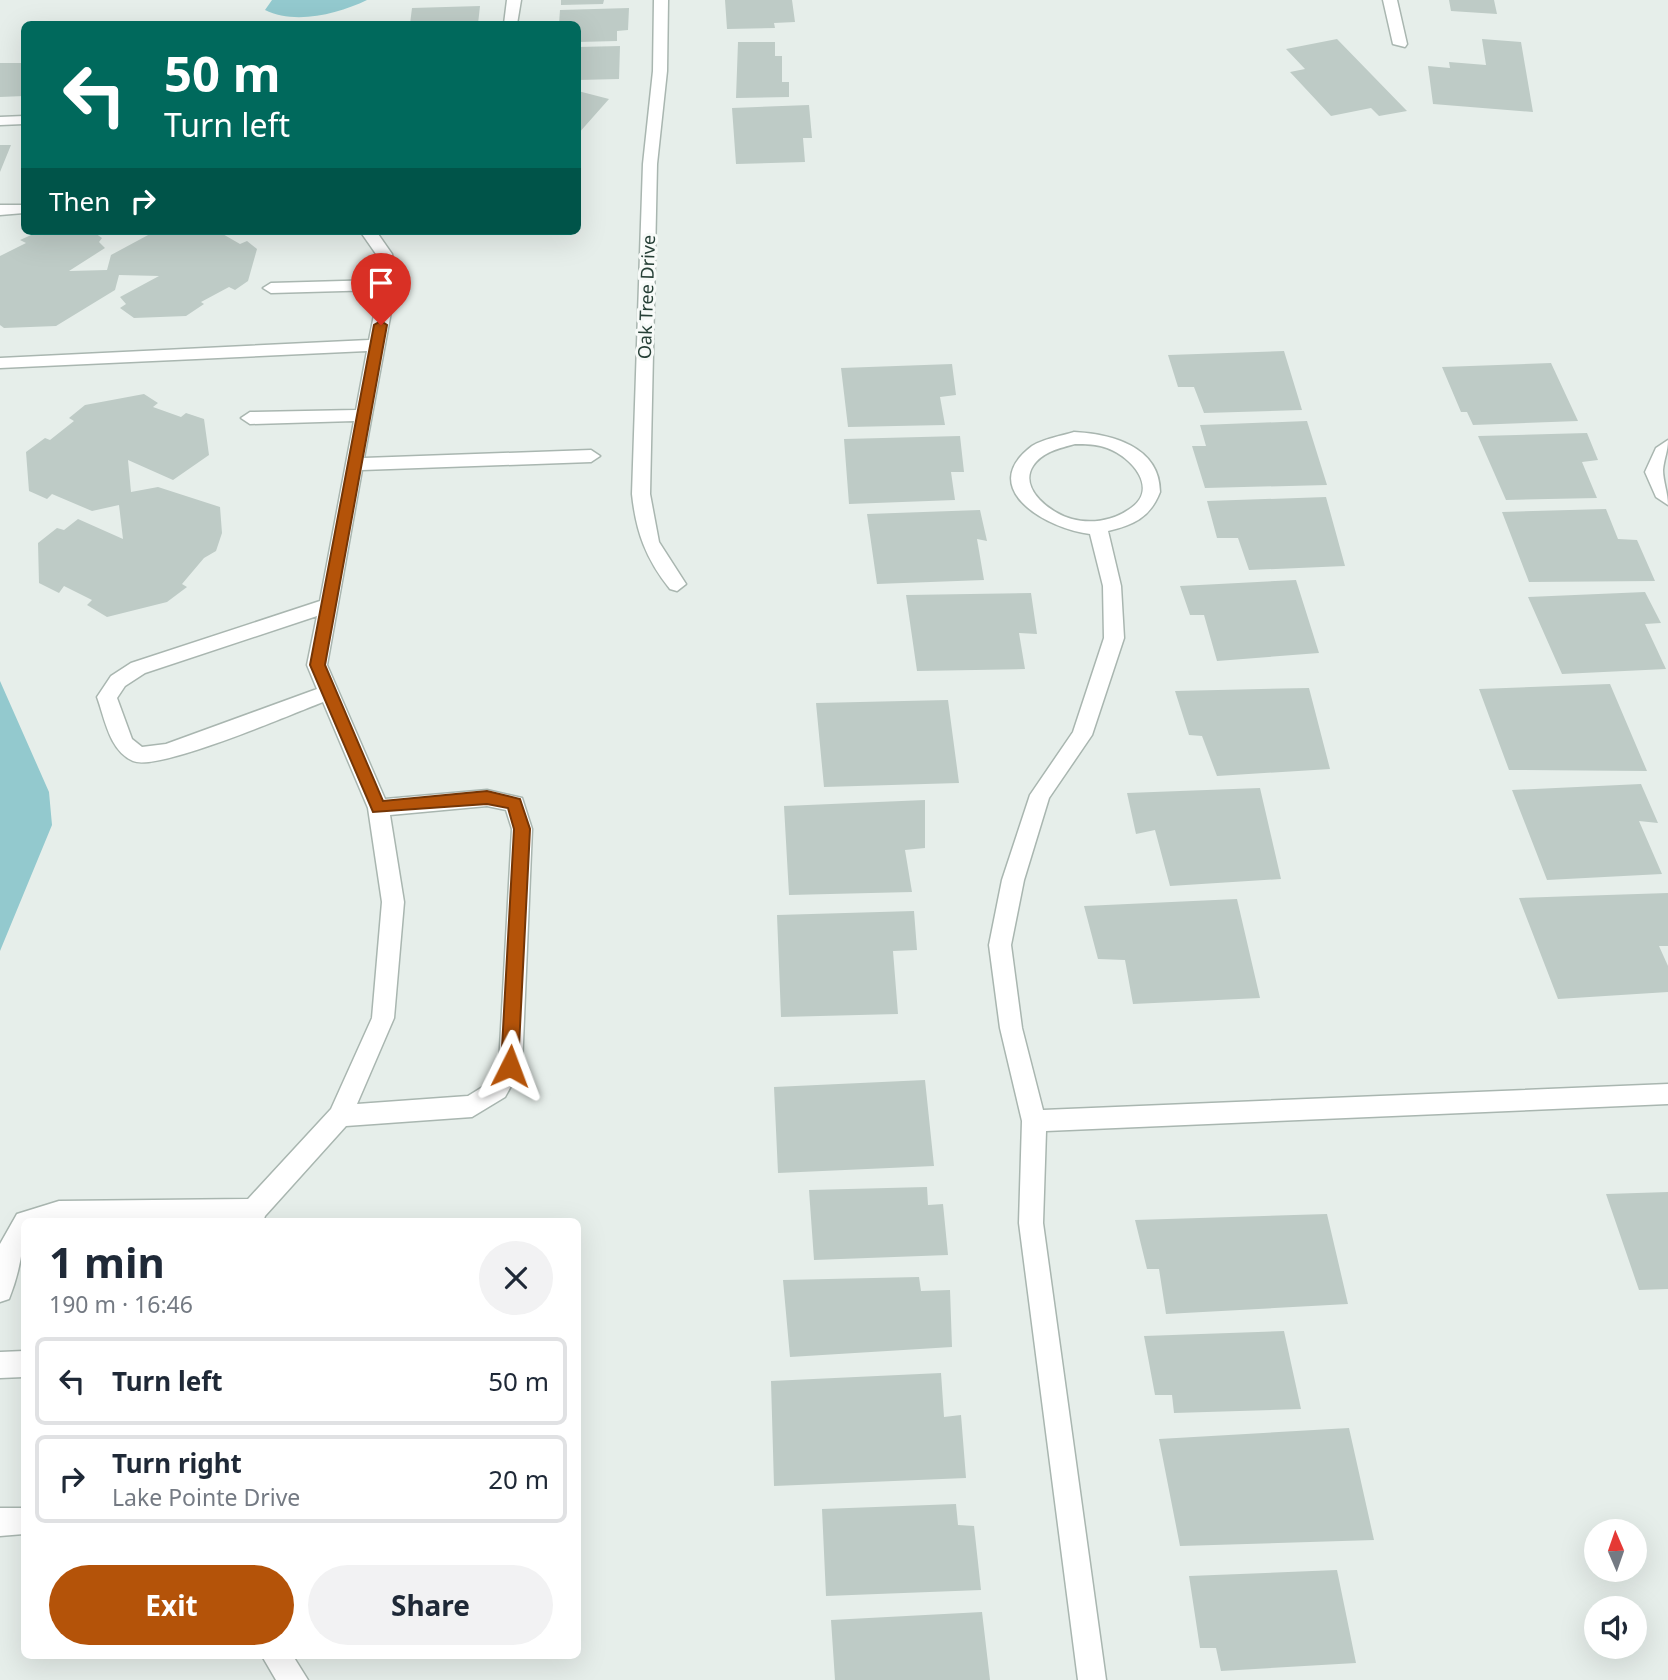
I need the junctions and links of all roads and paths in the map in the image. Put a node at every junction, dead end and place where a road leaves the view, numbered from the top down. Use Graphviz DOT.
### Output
graph roads {
  1 [pos="514,0"];
  2 [pos="661,0"];
  3 [pos="1390,0"];
  4 [pos="511,21"];
  5 [pos="1401,44"];
  6 [pos="21,120"];
  7 [pos="0,121"];
  8 [pos="21,209"];
  9 [pos="0,210"];
  10 [pos="371,235"];
  11 [pos="388,285"];
  12 [pos="271,288"];
  13 [pos="377,345"];
  14 [pos="0,363"];
  15 [pos="364,415"];
  16 [pos="250,418"];
  17 [pos="1668,446"];
  18 [pos="591,456"];
  19 [pos="355,464"];
  20 [pos="1668,499"];
  21 [pos="1098,528"];
  22 [pos="677,584"];
  23 [pos="329,605"];
  24 [pos="329,692"];
  25 [pos="378,808"];
  26 [pos="1668,1094"];
  27 [pos="340,1116"];
  28 [pos="1034,1121"];
  29 [pos="253,1216"];
  30 [pos="40,1218"];
  31 [pos="21,1229"];
  32 [pos="0,1290"];
  33 [pos="21,1364"];
  34 [pos="0,1365"];
  35 [pos="21,1521"];
  36 [pos="0,1522"];
  37 [pos="278,1659"];
  38 [pos="294,1680"];
  39 [pos="1092,1680"];
  1 -- 4 [label="street"];
  2 -- 22 [label="street, Oak Tree Drive"];
  3 -- 5 [label="street"];
  6 -- 7 [label="street"];
  8 -- 9 [label="street"];
  10 -- 11 [label="street"];
  11 -- 12 [label="street"];
  11 -- 13 [label="street"];
  13 -- 14 [label="street"];
  13 -- 15 [label="street"];
  15 -- 16 [label="street"];
  15 -- 19 [label="street"];
  17 -- 20 [label="street"];
  18 -- 19 [label="street"];
  19 -- 23 [label="street"];
  21 -- 21 [label="street"];
  21 -- 28 [label="street"];
  23 -- 24 [label="street"];
  23 -- 24 [label="street"];
  24 -- 25 [label="street"];
  25 -- 27 [label="street"];
  25 -- 27 [label="street"];
  26 -- 28 [label="street"];
  27 -- 29 [label="street"];
  28 -- 39 [label="street"];
  29 -- 30 [label="street"];
  31 -- 32 [label="street"];
  33 -- 34 [label="street"];
  35 -- 36 [label="street"];
  37 -- 38 [label="street"];
}
